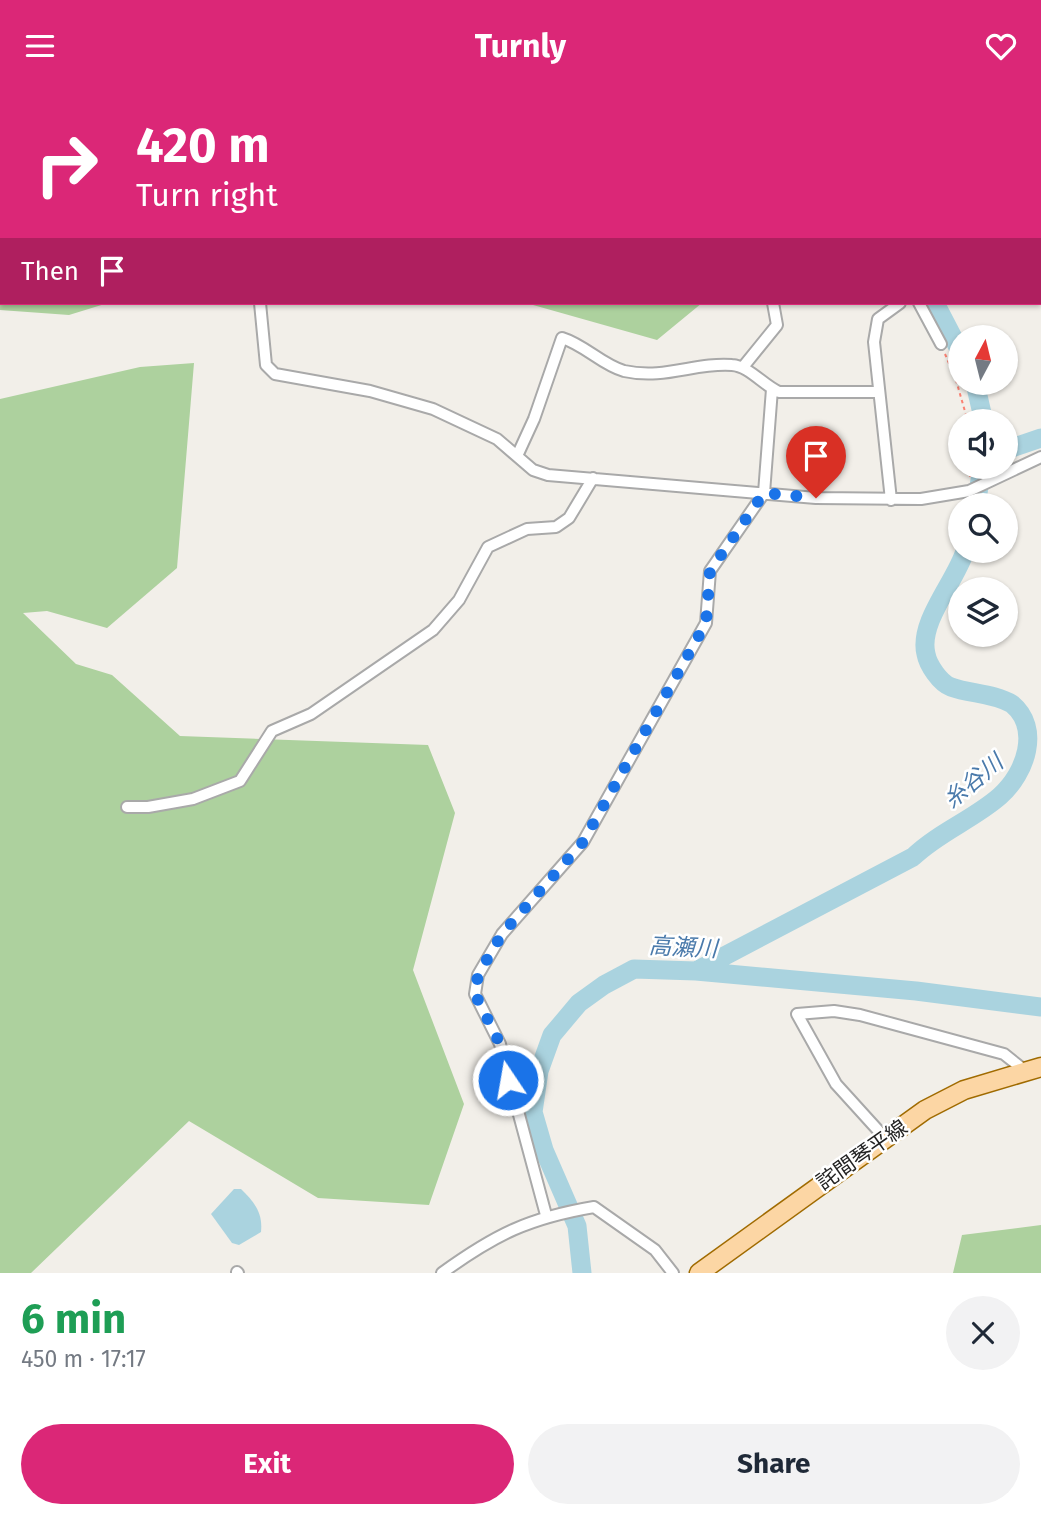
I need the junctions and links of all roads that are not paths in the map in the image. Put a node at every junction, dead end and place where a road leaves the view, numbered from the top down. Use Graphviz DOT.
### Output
graph roads {
  1 [pos="260,305"];
  2 [pos="773,305"];
  3 [pos="897,305"];
  4 [pos="920,305"];
  5 [pos="940,344"];
  6 [pos="743,367"];
  7 [pos="772,389"];
  8 [pos="879,392"];
  9 [pos="517,456"];
  10 [pos="1041,457"];
  11 [pos="593,478"];
  12 [pos="764,493"];
  13 [pos="891,499"];
  14 [pos="127,807"];
  15 [pos="1033,1068"];
  16 [pos="885,1138"];
  17 [pos="545,1215"];
  18 [pos="442,1273"];
  19 [pos="673,1273"];
  20 [pos="699,1273"];
  1 -- 9 [label="street"];
  2 -- 6 [label="street"];
  3 -- 8 [label="street"];
  4 -- 5 [label="street"];
  6 -- 7 [label="street"];
  6 -- 9 [label="street"];
  7 -- 8 [label="street"];
  7 -- 12 [label="street"];
  8 -- 13 [label="street"];
  9 -- 11 [label="street"];
  10 -- 13 [label="street"];
  11 -- 12 [label="street"];
  11 -- 14 [label="street"];
  12 -- 13 [label="street"];
  12 -- 17 [label="street"];
  15 -- 16 [label="main road, 詫間琴平線"];
  15 -- 16 [label="street"];
  16 -- 20 [label="main road, 詫間琴平線"];
  17 -- 18 [label="street"];
  17 -- 19 [label="street"];
}
